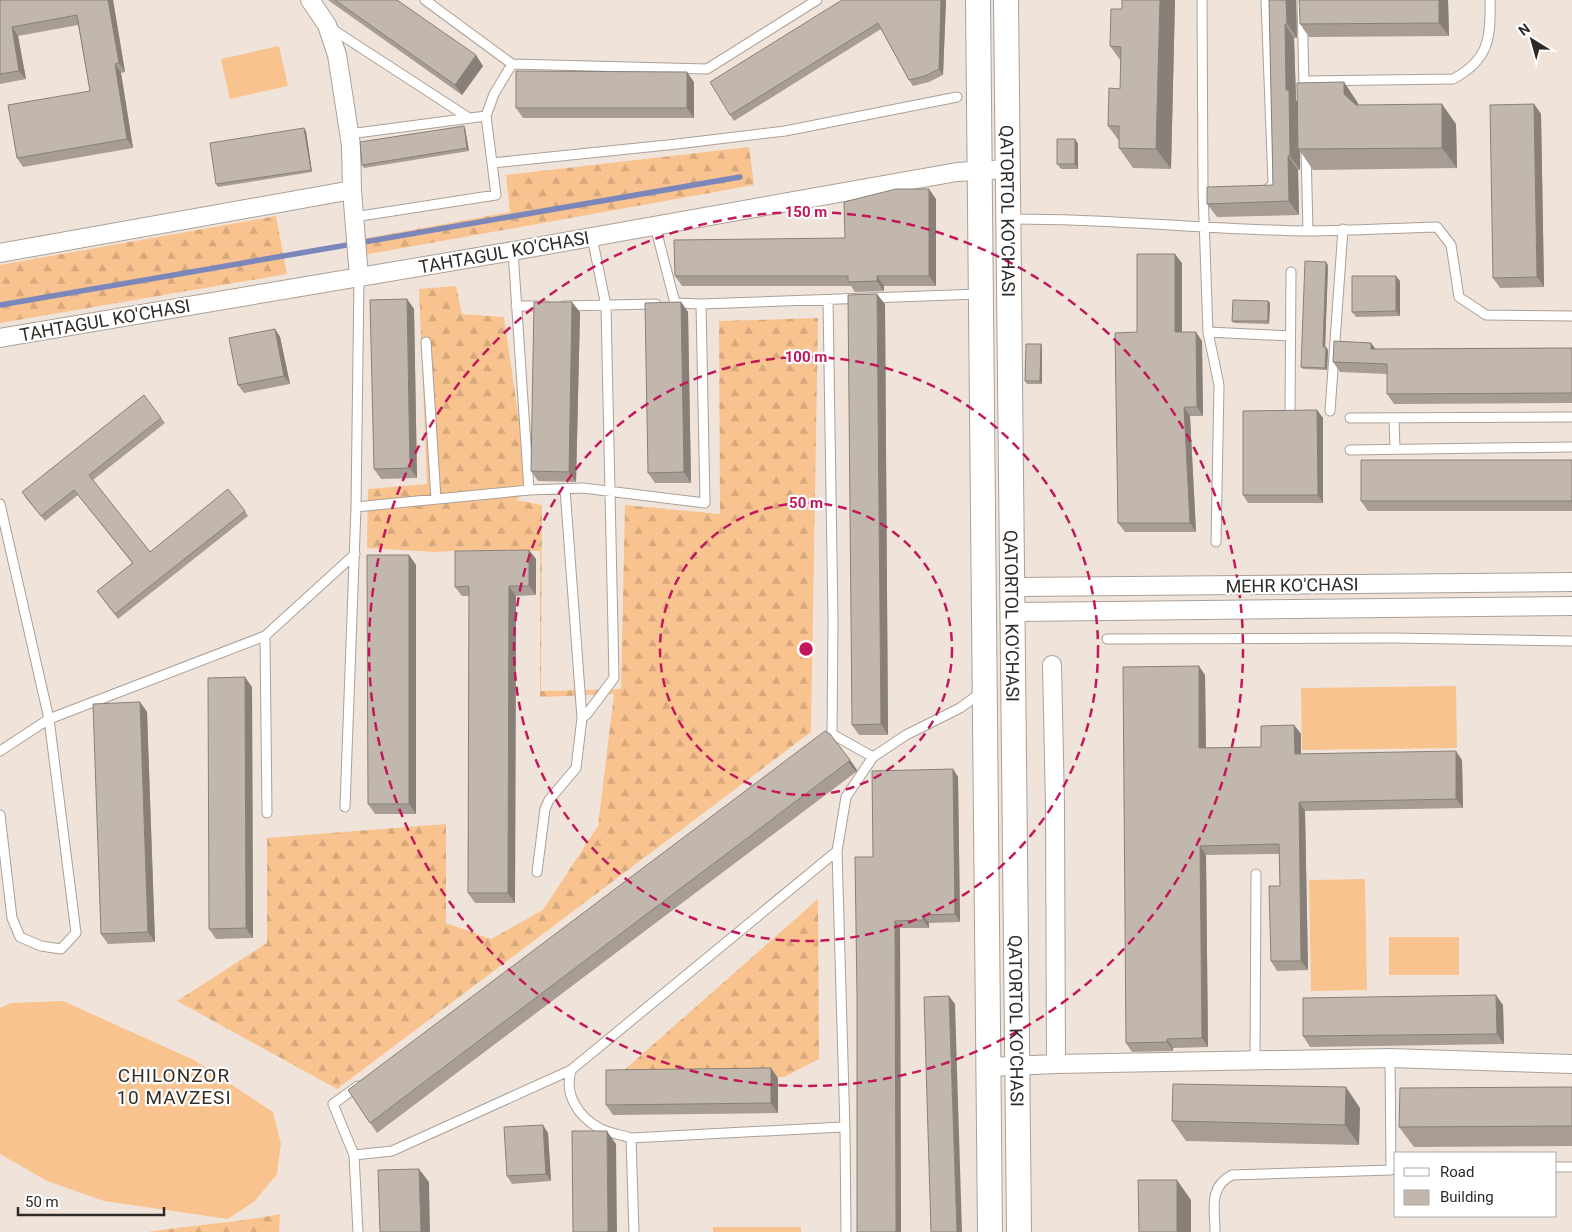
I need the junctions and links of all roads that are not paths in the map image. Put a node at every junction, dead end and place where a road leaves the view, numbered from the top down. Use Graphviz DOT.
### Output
graph roads {
  1 [pos="310,0"];
  2 [pos="425,0"];
  3 [pos="817,0"];
  4 [pos="978,0"];
  5 [pos="1006,0"];
  6 [pos="1202,0"];
  7 [pos="1266,0"];
  8 [pos="1302,0"];
  9 [pos="1490,0"];
  10 [pos="327,25"];
  11 [pos="512,64"];
  12 [pos="1304,81"];
  13 [pos="1304,91"];
  14 [pos="957,97"];
  15 [pos="486,116"];
  16 [pos="469,118"];
  17 [pos="349,134"];
  18 [pos="1306,141"];
  19 [pos="492,163"];
  20 [pos="1008,169"];
  21 [pos="980,170"];
  22 [pos="352,190"];
  23 [pos="1256,192"];
  24 [pos="1008,219"];
  25 [pos="354,222"];
  26 [pos="655,226"];
  27 [pos="1205,227"];
  28 [pos="1343,230"];
  29 [pos="1308,231"];
  30 [pos="592,237"];
  31 [pos="513,251"];
  32 [pos="0,253"];
  33 [pos="1291,272"];
  34 [pos="359,277"];
  35 [pos="981,294"];
  36 [pos="828,300"];
  37 [pos="675,303"];
  38 [pos="701,304"];
  39 [pos="516,306"];
  40 [pos="606,306"];
  41 [pos="1572,316"];
  42 [pos="1208,332"];
  43 [pos="1290,336"];
  44 [pos="0,338"];
  45 [pos="426,342"];
  46 [pos="1290,411"];
  47 [pos="1330,411"];
  48 [pos="1572,417"];
  49 [pos="1350,418"];
  50 [pos="1394,418"];
  51 [pos="1572,448"];
  52 [pos="1395,449"];
  53 [pos="1350,450"];
  54 [pos="565,489"];
  55 [pos="528,490"];
  56 [pos="610,492"];
  57 [pos="436,499"];
  58 [pos="0,504"];
  59 [pos="356,507"];
  60 [pos="1216,542"];
  61 [pos="355,554"];
  62 [pos="1572,582"];
  63 [pos="1012,587"];
  64 [pos="983,588"];
  65 [pos="1572,606"];
  66 [pos="1012,612"];
  67 [pos="984,613"];
  68 [pos="265,636"];
  69 [pos="1107,639"];
  70 [pos="1572,641"];
  71 [pos="1052,665"];
  72 [pos="984,690"];
  73 [pos="582,718"];
  74 [pos="49,719"];
  75 [pos="832,734"];
  76 [pos="816,746"];
  77 [pos="0,751"];
  78 [pos="873,758"];
  79 [pos="346,807"];
  80 [pos="267,813"];
  81 [pos="0,816"];
  82 [pos="837,851"];
  83 [pos="537,872"];
  84 [pos="1256,874"];
  85 [pos="1390,1058"];
  86 [pos="1255,1060"];
  87 [pos="1056,1064"];
  88 [pos="1572,1064"];
  89 [pos="1017,1066"];
  90 [pos="988,1067"];
  91 [pos="571,1070"];
  92 [pos="364,1081"];
  93 [pos="845,1130"];
  94 [pos="631,1138"];
  95 [pos="354,1155"];
  96 [pos="1557,1167"];
  97 [pos="1572,1167"];
  98 [pos="1394,1170"];
  99 [pos="358,1232"];
  100 [pos="634,1232"];
  101 [pos="846,1232"];
  102 [pos="990,1232"];
  103 [pos="1019,1232"];
  104 [pos="1215,1232"];
  1 -- 10 [label="street"];
  2 -- 11 [label="lane"];
  3 -- 11 [label="lane"];
  4 -- 21 [label="main road, QATORTOL KO'CHASI"];
  5 -- 20 [label="main road, QATORTOL KO'CHASI"];
  6 -- 27 [label="lane"];
  7 -- 23 [label="lane"];
  8 -- 12 [label="lane"];
  9 -- 12 [label="lane"];
  10 -- 16 [label="lane"];
  10 -- 17 [label="street"];
  11 -- 15 [label="lane"];
  12 -- 13 [label="lane"];
  14 -- 19 [label="lane"];
  15 -- 16 [label="lane"];
  15 -- 19 [label="lane"];
  16 -- 17 [label="lane"];
  17 -- 22 [label="street"];
  18 -- 29 [label="lane"];
  19 -- 25 [label="lane"];
  20 -- 21 [label="street, TAHTAGUL KO'CHASI"];
  20 -- 24 [label="main road, QATORTOL KO'CHASI"];
  21 -- 26 [label="street, TAHTAGUL KO'CHASI"];
  21 -- 35 [label="main road, QATORTOL KO'CHASI"];
  22 -- 25 [label="street"];
  22 -- 32 [label="street"];
  24 -- 27 [label="lane"];
  24 -- 63 [label="main road, QATORTOL KO'CHASI"];
  25 -- 34 [label="street"];
  26 -- 30 [label="street, TAHTAGUL KO'CHASI"];
  26 -- 37 [label="lane"];
  27 -- 29 [label="lane"];
  27 -- 42 [label="lane"];
  28 -- 29 [label="lane"];
  28 -- 41 [label="lane"];
  28 -- 47 [label="lane"];
  30 -- 31 [label="street, TAHTAGUL KO'CHASI"];
  30 -- 40 [label="lane"];
  31 -- 34 [label="street, TAHTAGUL KO'CHASI"];
  31 -- 39 [label="lane"];
  33 -- 43 [label="lane"];
  34 -- 44 [label="street, TAHTAGUL KO'CHASI"];
  34 -- 59 [label="lane"];
  35 -- 36 [label="lane"];
  35 -- 64 [label="main road, QATORTOL KO'CHASI"];
  36 -- 38 [label="lane"];
  36 -- 75 [label="lane"];
  37 -- 38 [label="lane"];
  37 -- 40 [label="lane"];
  38 -- 56 [label="lane"];
  39 -- 40 [label="lane"];
  39 -- 55 [label="lane"];
  40 -- 56 [label="lane"];
  42 -- 43 [label="lane"];
  42 -- 60 [label="lane"];
  43 -- 46 [label="lane"];
  45 -- 57 [label="lane"];
  48 -- 50 [label="lane"];
  49 -- 50 [label="lane"];
  50 -- 52 [label="lane"];
  51 -- 52 [label="lane"];
  52 -- 53 [label="lane"];
  54 -- 55 [label="lane"];
  54 -- 56 [label="lane"];
  54 -- 73 [label="lane"];
  55 -- 57 [label="lane"];
  56 -- 73 [label="lane"];
  57 -- 59 [label="lane"];
  58 -- 74 [label="lane"];
  59 -- 61 [label="lane"];
  61 -- 68 [label="lane"];
  61 -- 79 [label="lane"];
  62 -- 63 [label="street, MEHR KO'CHASI"];
  63 -- 64 [label="main road"];
  63 -- 66 [label="main road, QATORTOL KO'CHASI"];
  63 -- 67 [label="main road"];
  64 -- 67 [label="main road, QATORTOL KO'CHASI"];
  65 -- 66 [label="street, MEHR KO'CHASI"];
  66 -- 67 [label="main road"];
  66 -- 89 [label="main road, QATORTOL KO'CHASI"];
  67 -- 72 [label="main road, QATORTOL KO'CHASI"];
  68 -- 74 [label="lane"];
  68 -- 80 [label="lane"];
  69 -- 70 [label="lane"];
  71 -- 87 [label="street"];
  72 -- 78 [label="lane"];
  72 -- 90 [label="main road, QATORTOL KO'CHASI"];
  73 -- 83 [label="lane"];
  74 -- 77 [label="lane"];
  74 -- 81 [label="lane"];
  75 -- 76 [label="lane"];
  75 -- 78 [label="lane"];
  78 -- 82 [label="lane"];
  82 -- 91 [label="lane"];
  82 -- 93 [label="lane"];
  84 -- 86 [label="lane"];
  85 -- 86 [label="street"];
  85 -- 88 [label="street"];
  85 -- 98 [label="lane"];
  86 -- 87 [label="street"];
  87 -- 89 [label="street"];
  89 -- 90 [label="street"];
  89 -- 103 [label="main road, QATORTOL KO'CHASI"];
  90 -- 102 [label="main road, QATORTOL KO'CHASI"];
  91 -- 94 [label="lane"];
  91 -- 95 [label="lane"];
  92 -- 95 [label="lane"];
  93 -- 94 [label="lane"];
  93 -- 101 [label="lane"];
  94 -- 100 [label="lane"];
  95 -- 99 [label="lane"];
  96 -- 97 [label="lane"];
  98 -- 104 [label="lane"];
}
